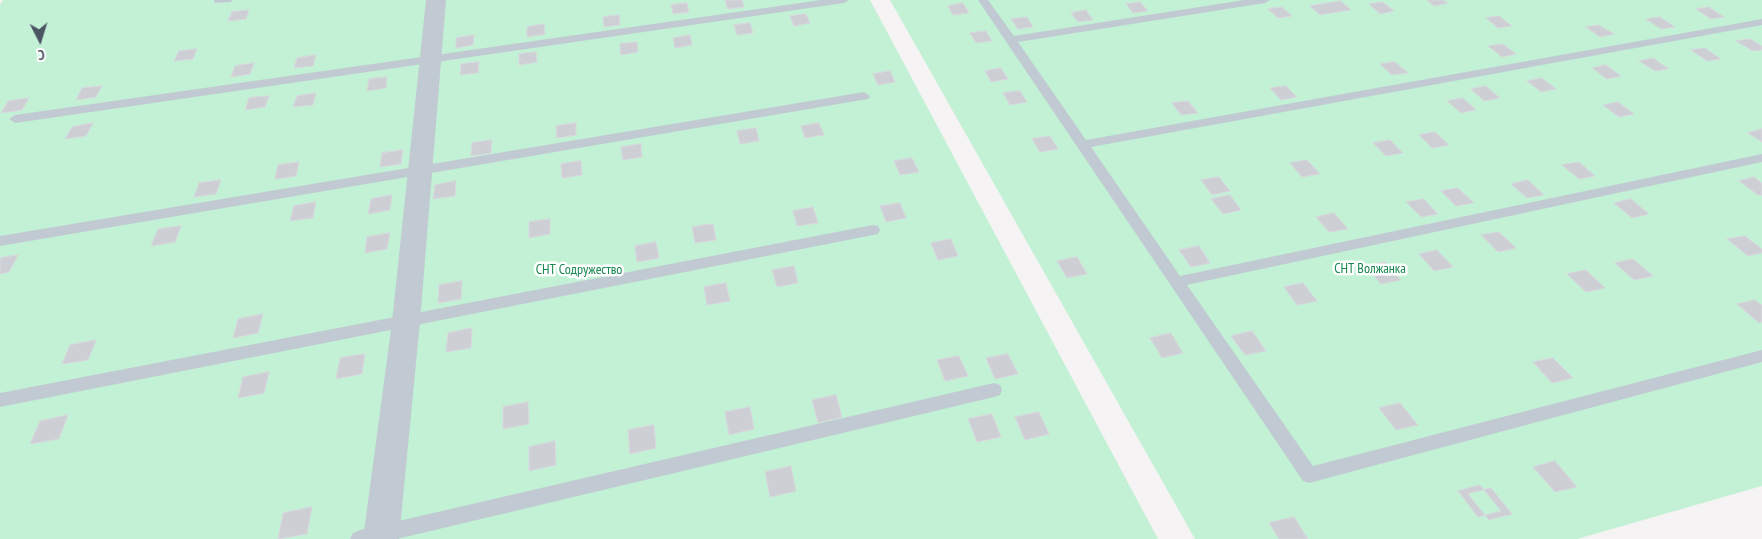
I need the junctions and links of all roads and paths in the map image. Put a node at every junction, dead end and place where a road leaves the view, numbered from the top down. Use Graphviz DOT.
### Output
graph roads {
  1 [pos="436,0"];
  2 [pos="844,0"];
  3 [pos="982,0"];
  4 [pos="1265,0"];
  5 [pos="1762,22"];
  6 [pos="1010,40"];
  7 [pos="432,60"];
  8 [pos="864,96"];
  9 [pos="15,119"];
  10 [pos="1082,145"];
  11 [pos="1762,158"];
  12 [pos="420,172"];
  13 [pos="872,230"];
  14 [pos="0,241"];
  15 [pos="1176,282"];
  16 [pos="406,322"];
  17 [pos="1762,356"];
  18 [pos="994,390"];
  19 [pos="0,400"];
  20 [pos="374,537"];
  1 -- 7 [label="street"];
  2 -- 7 [label="lane"];
  3 -- 6 [label="lane"];
  4 -- 6 [label="lane"];
  5 -- 10 [label="lane"];
  6 -- 10 [label="lane"];
  7 -- 9 [label="lane"];
  7 -- 12 [label="street"];
  8 -- 12 [label="lane"];
  10 -- 15 [label="lane"];
  11 -- 15 [label="lane"];
  12 -- 14 [label="lane"];
  12 -- 16 [label="street"];
  13 -- 16 [label="lane"];
  15 -- 17 [label="lane"];
  16 -- 19 [label="lane"];
  16 -- 20 [label="street"];
  18 -- 20 [label="lane"];
}
